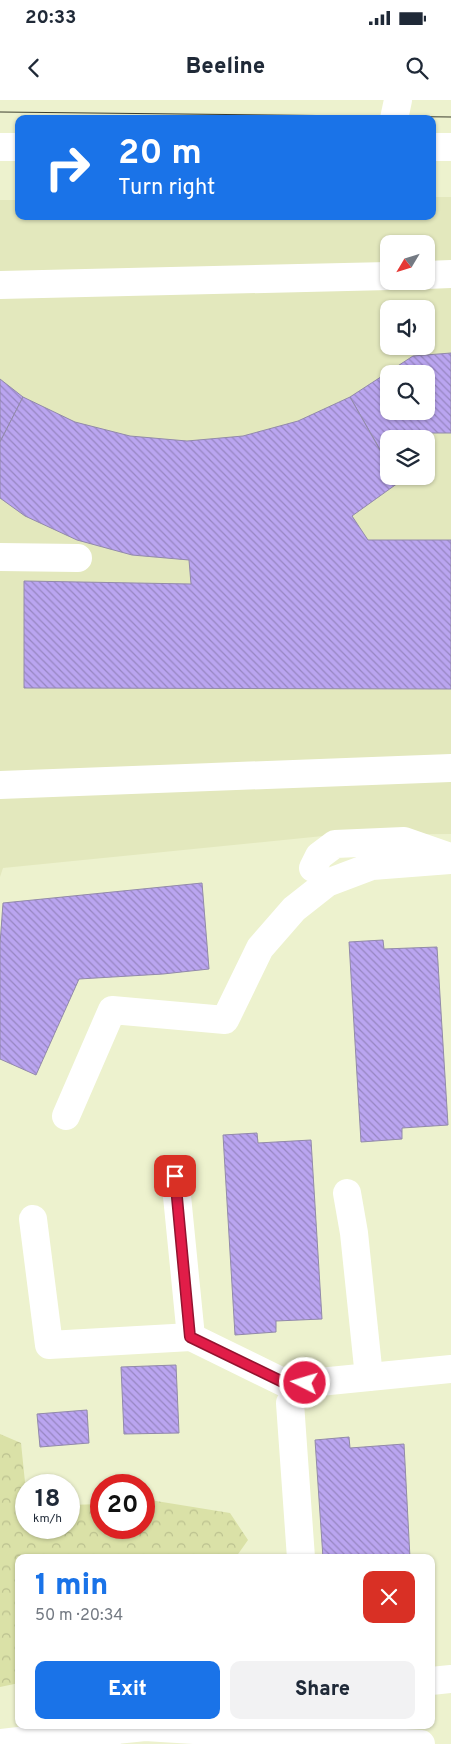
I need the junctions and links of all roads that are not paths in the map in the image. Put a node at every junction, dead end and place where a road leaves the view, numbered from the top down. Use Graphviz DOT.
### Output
graph roads {
  1 [pos="398,100"];
  2 [pos="395,115"];
  3 [pos="0,146"];
  4 [pos="15,146"];
  5 [pos="436,147"];
  6 [pos="451,148"];
  7 [pos="451,274"];
  8 [pos="435,275"];
  9 [pos="380,276"];
  10 [pos="0,285"];
  11 [pos="0,557"];
  12 [pos="78,558"];
  13 [pos="451,768"];
  14 [pos="0,785"];
  15 [pos="451,859"];
  16 [pos="313,868"];
  17 [pos="66,1116"];
  18 [pos="175,1176"];
  19 [pos="347,1193"];
  20 [pos="33,1219"];
  21 [pos="190,1337"];
  22 [pos="451,1369"];
  23 [pos="369,1377"];
  24 [pos="290,1403"];
  25 [pos="301,1554"];
  26 [pos="451,1679"];
  27 [pos="435,1681"];
  28 [pos="136,1729"];
  29 [pos="191,1729"];
  30 [pos="107,1738"];
  31 [pos="0,1743"];
  32 [pos="421,1744"];
  1 -- 2 [label="main road"];
  3 -- 4 [label="main road"];
  5 -- 6 [label="main road"];
  7 -- 8 [label="main road"];
  9 -- 10 [label="main road"];
  11 -- 12 [label="main road"];
  13 -- 14 [label="main road"];
  15 -- 16 [label="main road"];
  15 -- 17 [label="main road"];
  18 -- 21 [label="main road"];
  19 -- 23 [label="main road"];
  20 -- 21 [label="main road"];
  21 -- 23 [label="main road"];
  22 -- 23 [label="main road"];
  24 -- 25 [label="main road"];
  26 -- 27 [label="main road"];
  28 -- 30 [label="main road"];
  29 -- 32 [label="main road"];
  30 -- 31 [label="main road"];
}
